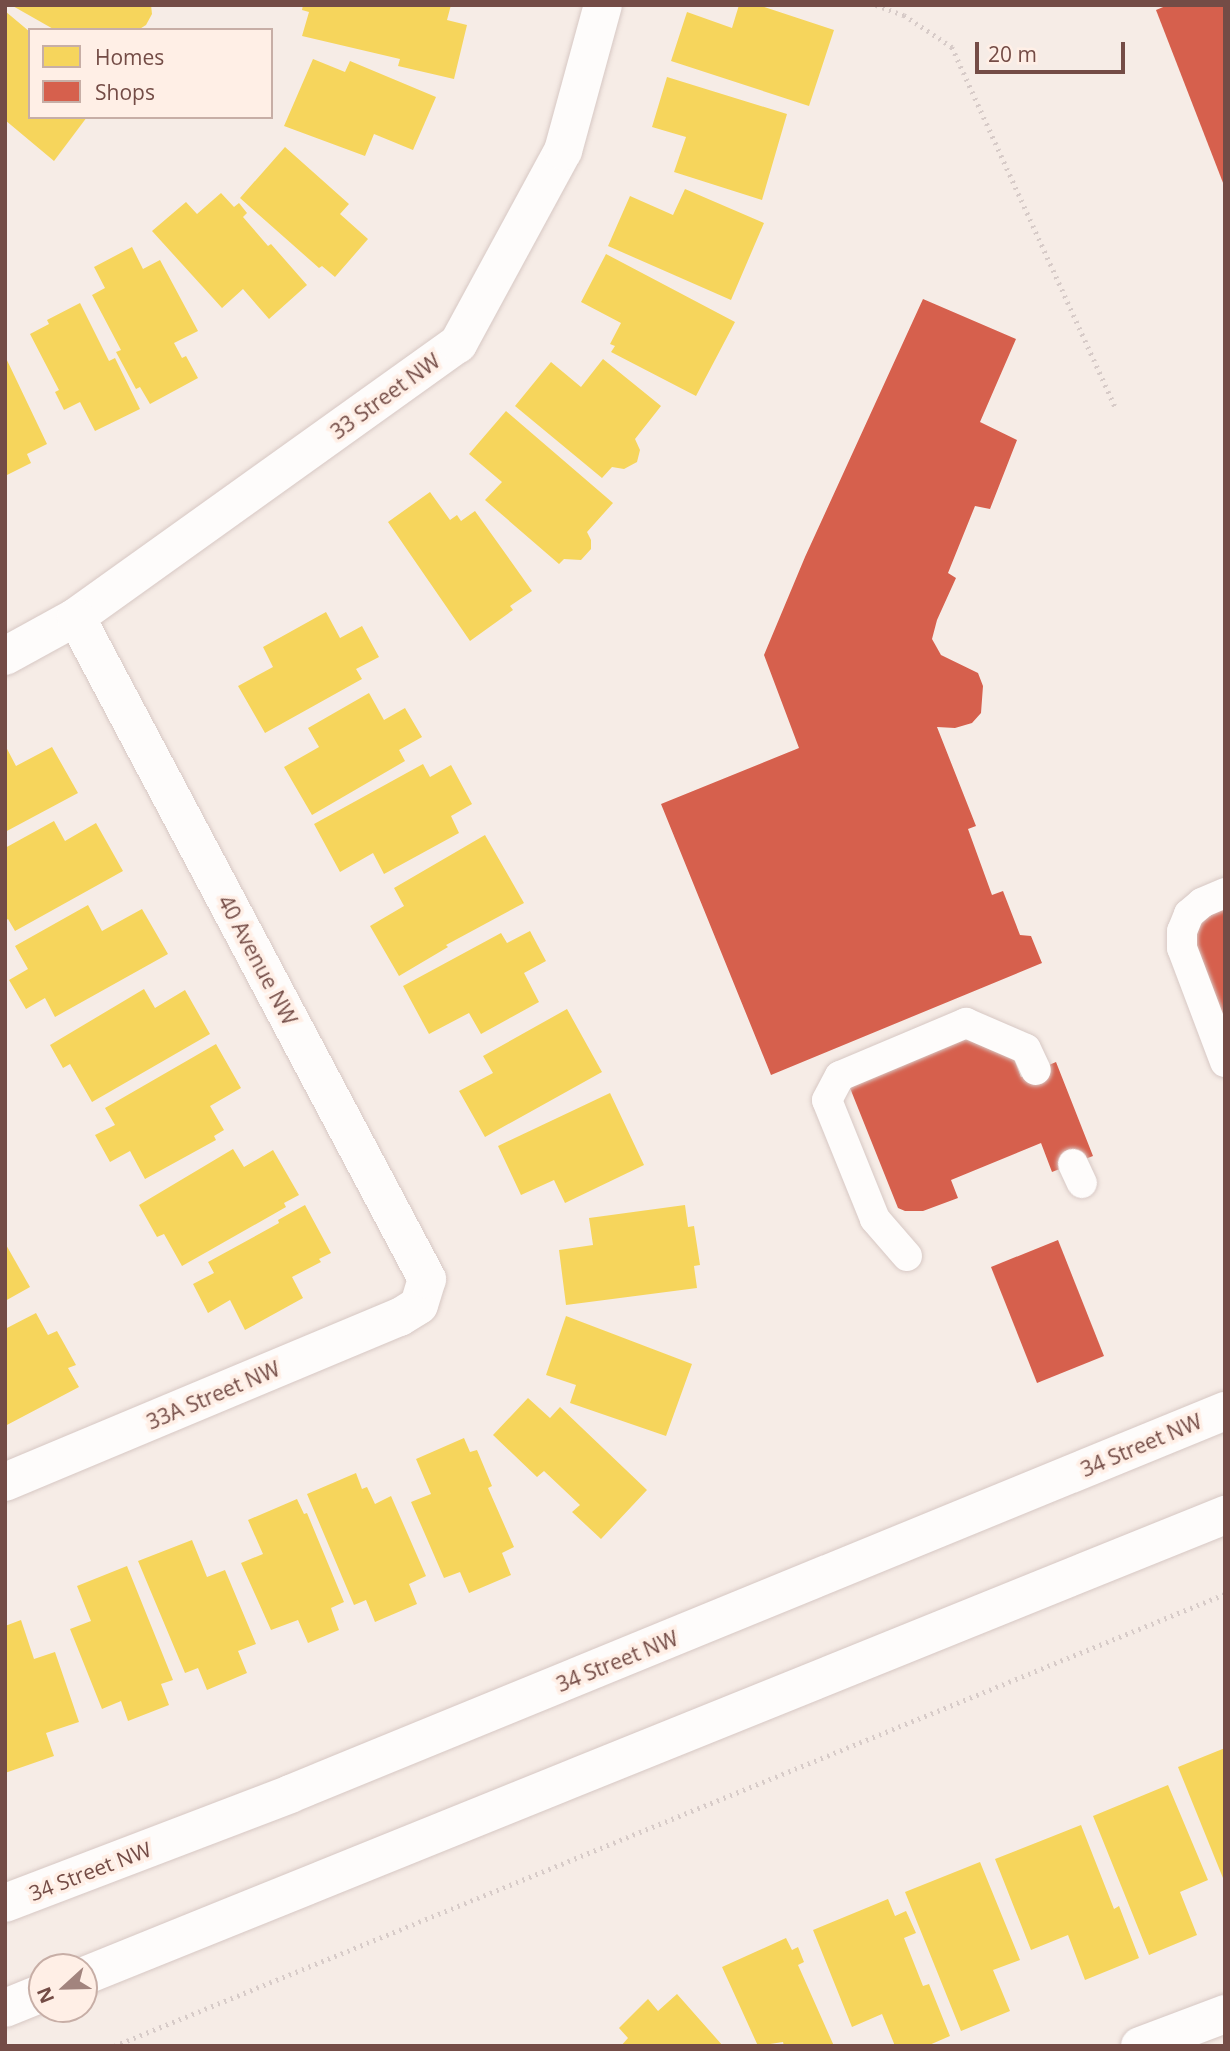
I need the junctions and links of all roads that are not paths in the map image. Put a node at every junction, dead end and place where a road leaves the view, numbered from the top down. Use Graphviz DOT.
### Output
graph roads {
  1 [pos="603,5"];
  2 [pos="76,617"];
  3 [pos="5,656"];
  4 [pos="1225,893"];
  5 [pos="1225,1062"];
  6 [pos="1037,1070"];
  7 [pos="907,1256"];
  8 [pos="419,1305"];
  9 [pos="1225,1410"];
  10 [pos="5,1482"];
  11 [pos="1225,1515"];
  12 [pos="5,1903"];
  13 [pos="98,1970"];
  14 [pos="28,1999"];
  15 [pos="5,2008"];
  16 [pos="1225,2014"];
  17 [pos="1140,2046"];
  1 -- 2 [label="main road, 33 Street NW"];
  2 -- 3 [label="main road, 33 Street NW"];
  2 -- 8 [label="main road, 40 Avenue NW"];
  4 -- 5 [label="lane"];
  6 -- 7 [label="lane"];
  8 -- 10 [label="main road, 33A Street NW"];
  9 -- 12 [label="main road, 34 Street NW"];
  11 -- 13 [label="main road"];
  14 -- 15 [label="main road"];
  16 -- 17 [label="main road"];
}
